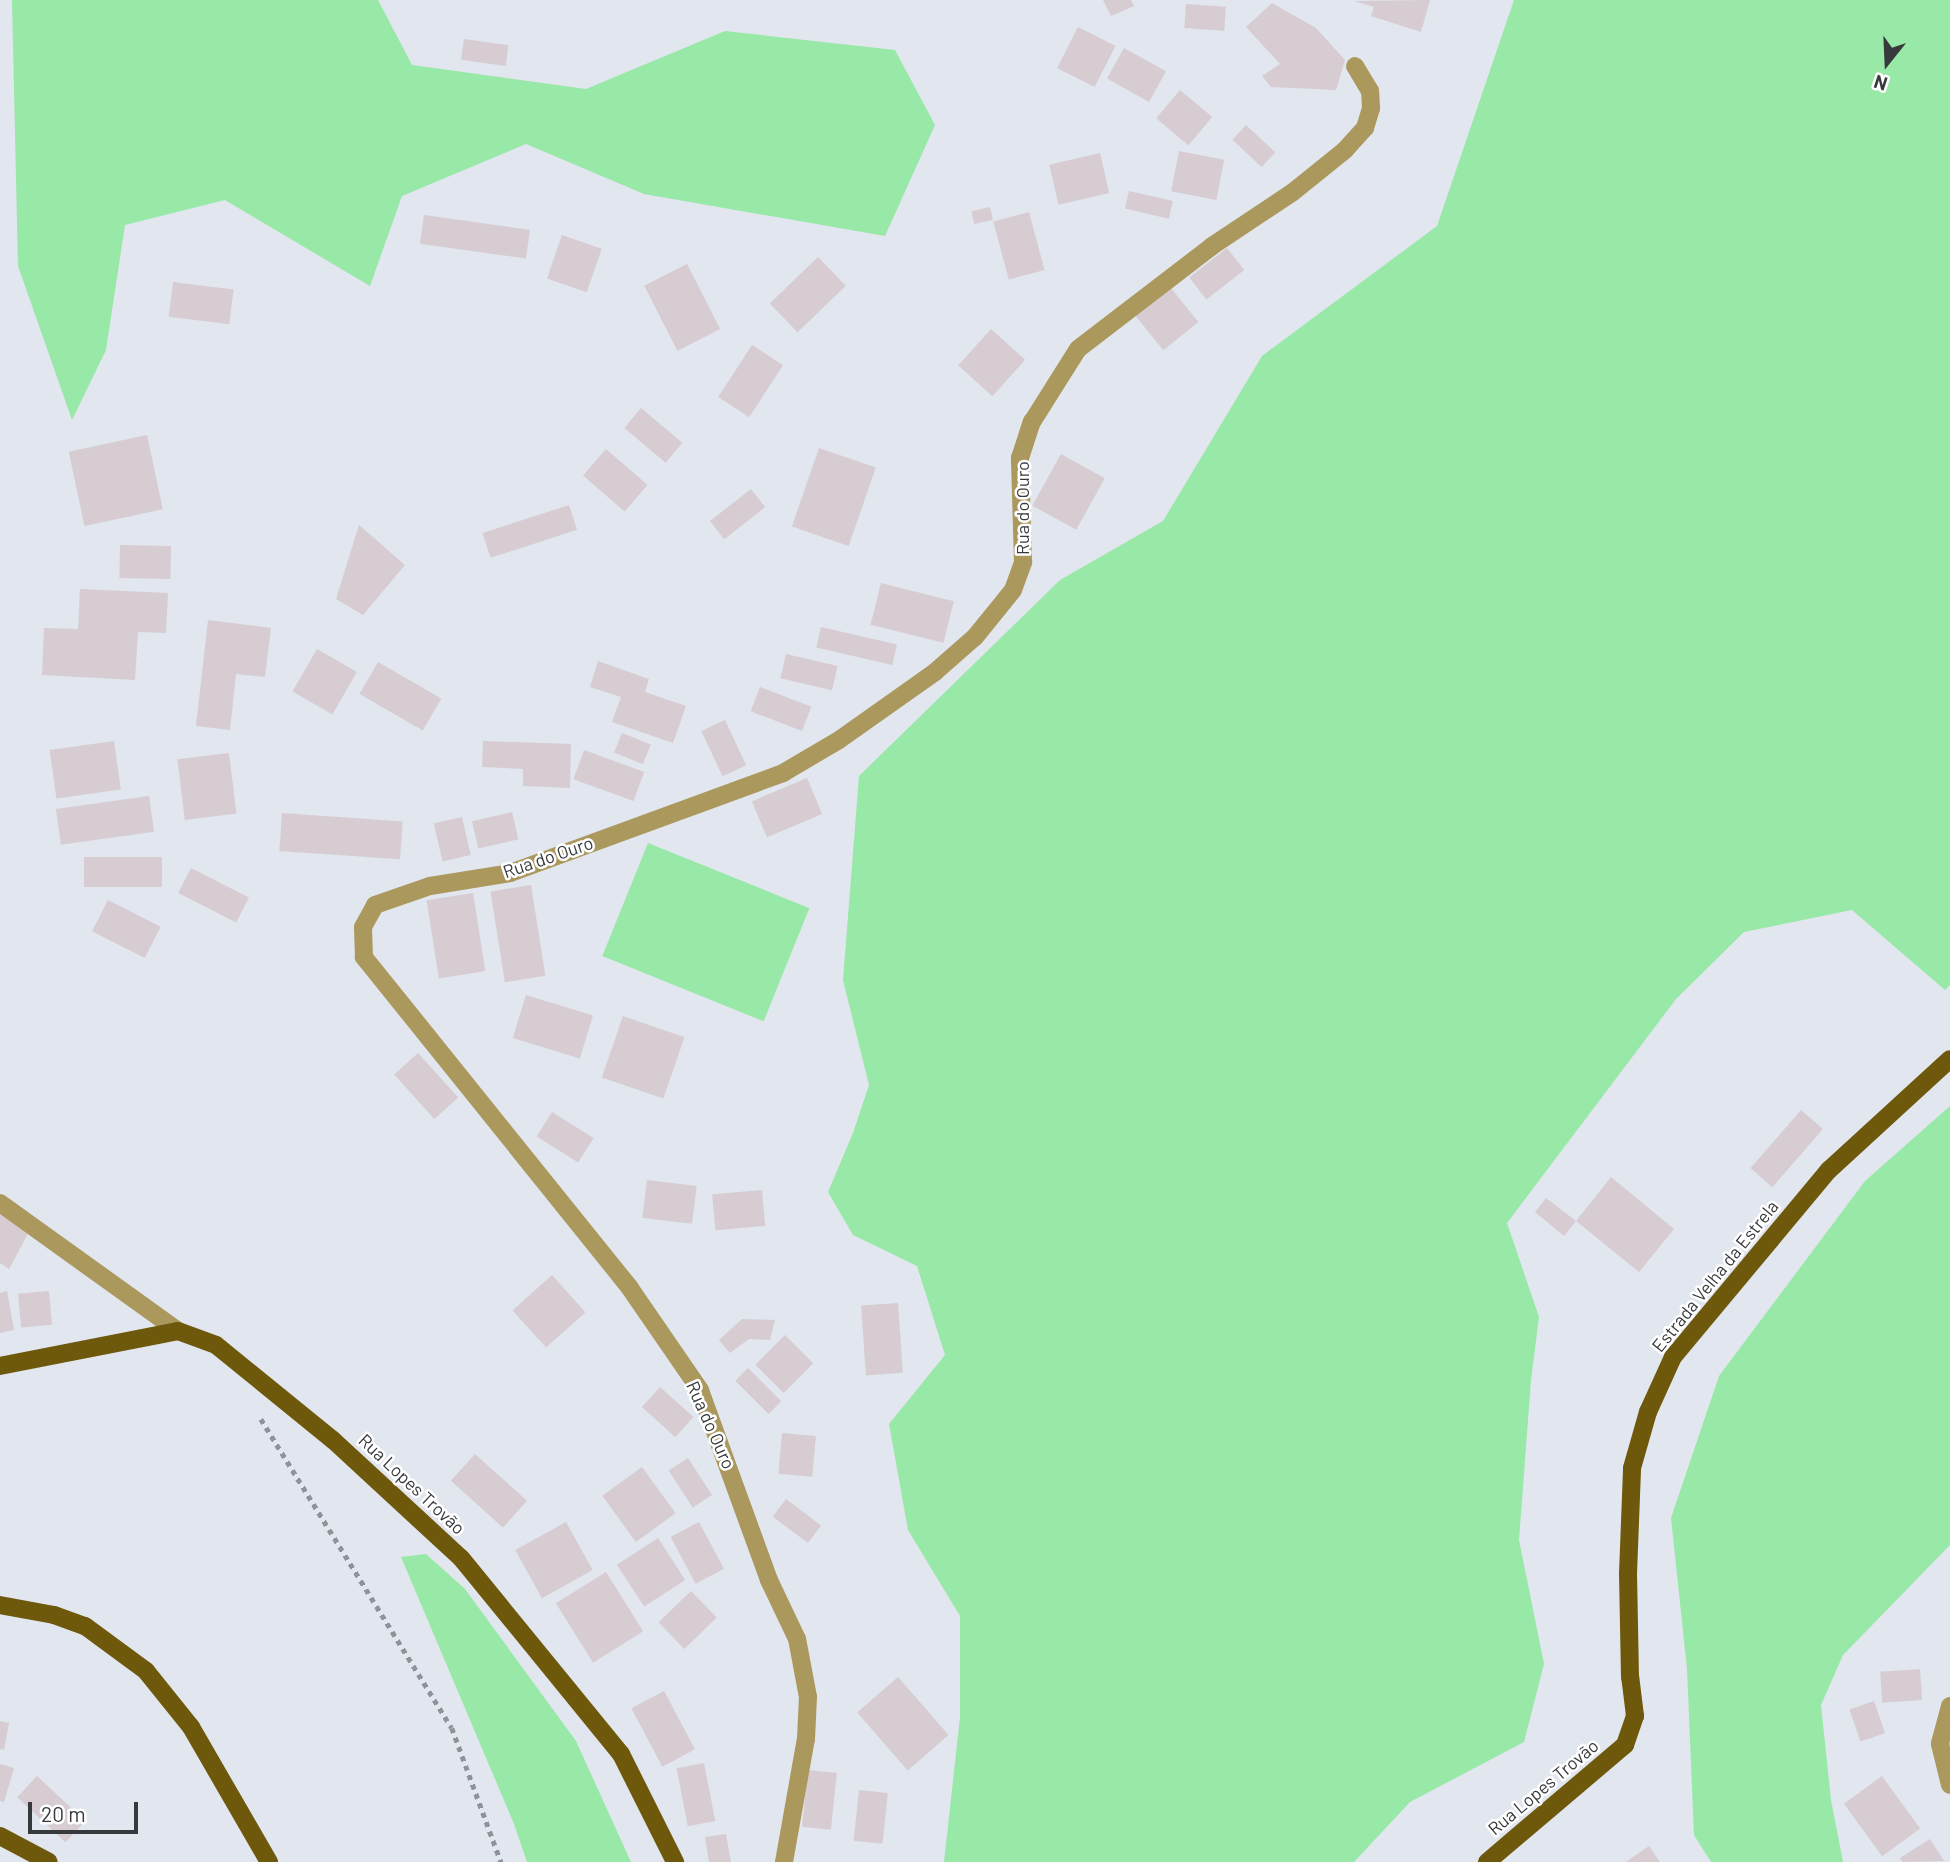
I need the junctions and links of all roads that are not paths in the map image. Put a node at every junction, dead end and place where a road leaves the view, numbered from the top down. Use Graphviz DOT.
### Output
graph roads {
  1 [pos="1355,66"];
  2 [pos="1950,1059"];
  3 [pos="0,1203"];
  4 [pos="178,1331"];
  5 [pos="0,1366"];
  6 [pos="0,1605"];
  7 [pos="1950,1706"];
  8 [pos="1625,1745"];
  9 [pos="1950,1785"];
  10 [pos="0,1836"];
  11 [pos="49,1862"];
  12 [pos="269,1862"];
  13 [pos="675,1862"];
  14 [pos="784,1862"];
  15 [pos="1487,1862"];
  1 -- 14 [label="street, Rua do Ouro"];
  2 -- 8 [label="main road, Estrada Velha da Estrela"];
  3 -- 4 [label="street"];
  4 -- 5 [label="main road"];
  4 -- 13 [label="main road, Rua Lopes Trovão"];
  6 -- 12 [label="main road"];
  7 -- 9 [label="street"];
  8 -- 15 [label="main road, Rua Lopes Trovão"];
  10 -- 11 [label="main road"];
}
